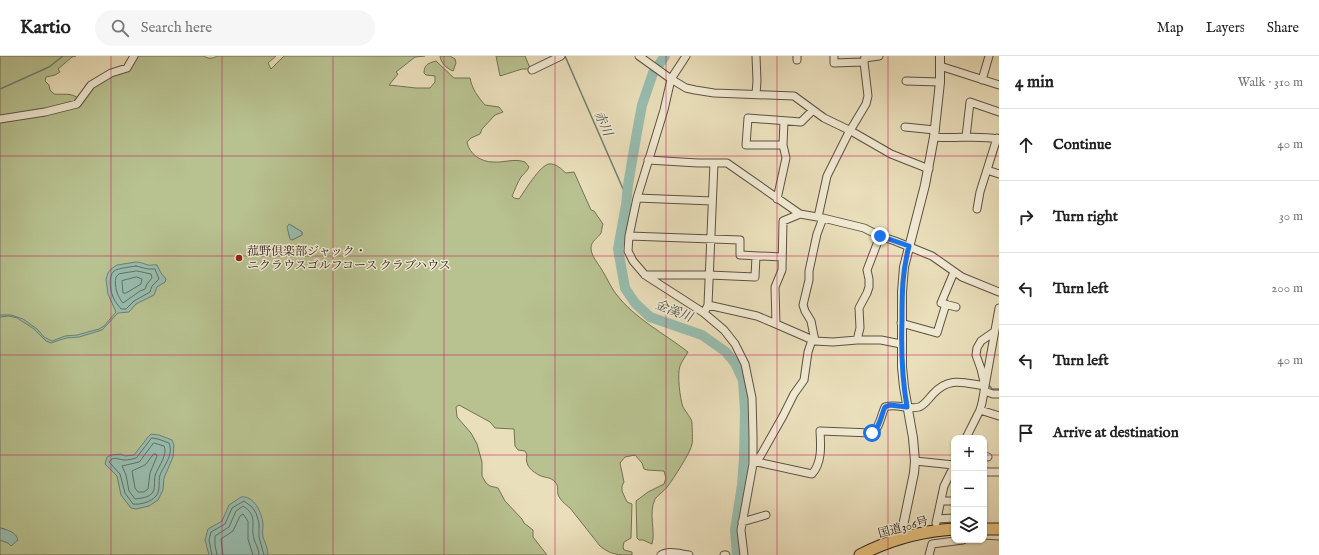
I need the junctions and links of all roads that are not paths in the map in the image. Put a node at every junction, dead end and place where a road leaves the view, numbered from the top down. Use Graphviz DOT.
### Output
graph roads {
  1 [pos="134,56"];
  2 [pos="561,56"];
  3 [pos="639,56"];
  4 [pos="686,56"];
  5 [pos="756,56"];
  6 [pos="834,56"];
  7 [pos="879,56"];
  8 [pos="940,56"];
  9 [pos="988,56"];
  10 [pos="865,59"];
  11 [pos="940,66"];
  12 [pos="532,70"];
  13 [pos="671,78"];
  14 [pos="982,80"];
  15 [pos="906,81"];
  16 [pos="940,82"];
  17 [pos="999,85"];
  18 [pos="756,94"];
  19 [pos="813,110"];
  20 [pos="999,112"];
  21 [pos="0,119"];
  22 [pos="784,121"];
  23 [pos="906,127"];
  24 [pos="851,131"];
  25 [pos="935,134"];
  26 [pos="966,137"];
  27 [pos="998,139"];
  28 [pos="783,145"];
  29 [pos="648,160"];
  30 [pos="714,163"];
  31 [pos="929,169"];
  32 [pos="987,170"];
  33 [pos="999,174"];
  34 [pos="637,198"];
  35 [pos="777,200"];
  36 [pos="712,201"];
  37 [pos="978,209"];
  38 [pos="800,214"];
  39 [pos="821,218"];
  40 [pos="629,236"];
  41 [pos="880,236"];
  42 [pos="711,238"];
  43 [pos="909,246"];
  44 [pos="756,256"];
  45 [pos="782,257"];
  46 [pos="954,272"];
  47 [pos="645,275"];
  48 [pos="709,275"];
  49 [pos="999,292"];
  50 [pos="946,304"];
  51 [pos="708,305"];
  52 [pos="956,307"];
  53 [pos="999,308"];
  54 [pos="704,313"];
  55 [pos="902,323"];
  56 [pos="776,324"];
  57 [pos="994,332"];
  58 [pos="813,340"];
  59 [pos="857,340"];
  60 [pos="901,344"];
  61 [pos="985,388"];
  62 [pos="999,394"];
  63 [pos="907,407"];
  64 [pos="980,410"];
  65 [pos="999,416"];
  66 [pos="968,435"];
  67 [pos="915,461"];
  68 [pos="755,463"];
  69 [pos="951,469"];
  70 [pos="952,471"];
  71 [pos="987,472"];
  72 [pos="999,472"];
  73 [pos="941,501"];
  74 [pos="951,501"];
  75 [pos="766,515"];
  76 [pos="951,519"];
  77 [pos="742,522"];
  78 [pos="951,529"];
  79 [pos="987,529"];
  80 [pos="999,529"];
  81 [pos="987,536"];
  82 [pos="999,536"];
  83 [pos="904,538"];
  84 [pos="951,542"];
  85 [pos="661,555"];
  86 [pos="690,555"];
  87 [pos="744,555"];
  88 [pos="860,555"];
  89 [pos="929,555"];
  1 -- 21 [label="street"];
  2 -- 12 [label="street"];
  3 -- 13 [label="street"];
  4 -- 13 [label="street"];
  5 -- 18 [label="street"];
  6 -- 10 [label="street"];
  7 -- 10 [label="street"];
  8 -- 11 [label="street"];
  9 -- 14 [label="street"];
  10 -- 24 [label="street"];
  11 -- 14 [label="street"];
  11 -- 16 [label="street"];
  13 -- 18 [label="street"];
  13 -- 29 [label="street"];
  14 -- 17 [label="street"];
  15 -- 16 [label="street"];
  16 -- 25 [label="street"];
  18 -- 19 [label="street"];
  19 -- 22 [label="street"];
  19 -- 24 [label="street"];
  20 -- 26 [label="street"];
  22 -- 28 [label="street"];
  22 -- 28 [label="street"];
  23 -- 25 [label="street"];
  24 -- 31 [label="street"];
  24 -- 39 [label="street"];
  25 -- 26 [label="street"];
  25 -- 31 [label="street"];
  26 -- 27 [label="street"];
  27 -- 32 [label="street"];
  28 -- 35 [label="street"];
  29 -- 30 [label="street"];
  29 -- 34 [label="street"];
  30 -- 35 [label="street"];
  30 -- 36 [label="street"];
  31 -- 43 [label="street"];
  32 -- 33 [label="street"];
  32 -- 37 [label="street"];
  34 -- 36 [label="street"];
  34 -- 40 [label="street"];
  35 -- 38 [label="street"];
  36 -- 42 [label="street"];
  38 -- 39 [label="street"];
  38 -- 45 [label="street"];
  39 -- 41 [label="street"];
  39 -- 58 [label="street"];
  40 -- 42 [label="street"];
  40 -- 47 [label="street"];
  41 -- 43 [label="street"];
  41 -- 59 [label="street"];
  42 -- 44 [label="street"];
  42 -- 48 [label="street"];
  43 -- 46 [label="street"];
  43 -- 55 [label="street"];
  44 -- 45 [label="street"];
  44 -- 48 [label="street"];
  45 -- 56 [label="street"];
  46 -- 49 [label="street"];
  46 -- 50 [label="street"];
  47 -- 48 [label="street"];
  47 -- 54 [label="street"];
  48 -- 51 [label="street"];
  50 -- 52 [label="street"];
  50 -- 55 [label="street"];
  51 -- 54 [label="street"];
  51 -- 56 [label="street"];
  53 -- 57 [label="street"];
  54 -- 68 [label="street"];
  55 -- 60 [label="street"];
  56 -- 58 [label="street"];
  57 -- 61 [label="street"];
  57 -- 61 [label="street"];
  58 -- 59 [label="street"];
  58 -- 68 [label="street"];
  59 -- 60 [label="street"];
  60 -- 63 [label="street"];
  61 -- 62 [label="street"];
  61 -- 63 [label="street"];
  61 -- 64 [label="street"];
  63 -- 67 [label="street"];
  63 -- 68 [label="street"];
  64 -- 65 [label="street"];
  64 -- 66 [label="street"];
  67 -- 69 [label="street"];
  67 -- 83 [label="street"];
  68 -- 77 [label="street"];
  70 -- 73 [label="street"];
  71 -- 72 [label="street"];
  73 -- 74 [label="street"];
  73 -- 76 [label="street"];
  75 -- 77 [label="street"];
  77 -- 87 [label="street"];
  78 -- 83 [label="highway, 国道306号"];
  79 -- 80 [label="highway, bridge"];
  81 -- 82 [label="street"];
  83 -- 88 [label="highway, 国道306号"];
  84 -- 89 [label="street"];
  85 -- 86 [label="street"];
}
